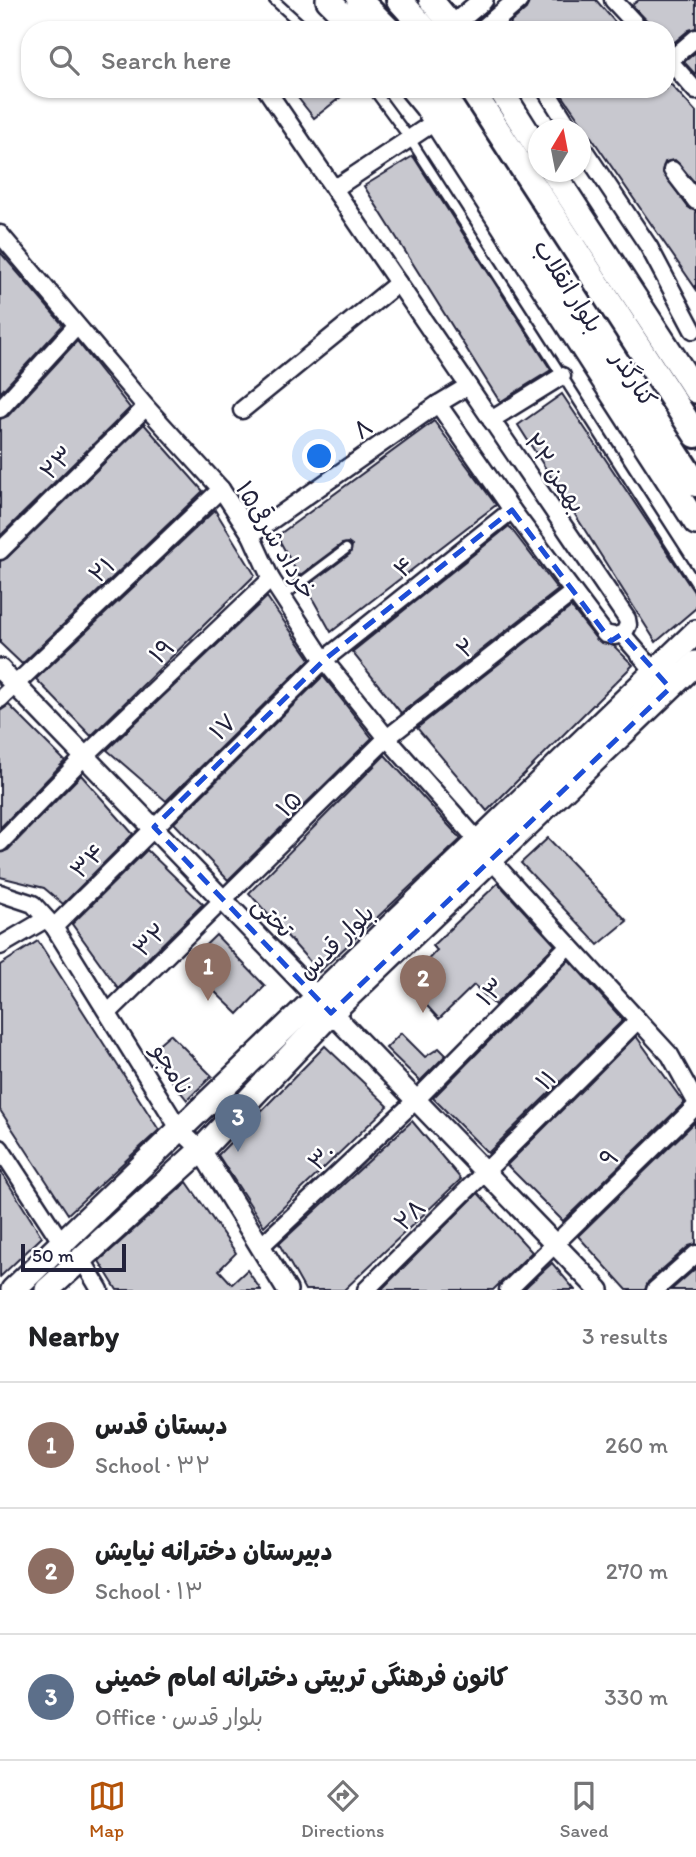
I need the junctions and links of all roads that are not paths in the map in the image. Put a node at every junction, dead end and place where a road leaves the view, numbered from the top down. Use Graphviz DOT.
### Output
graph roads {
  1 [pos="274,0"];
  2 [pos="328,0"];
  3 [pos="359,0"];
  4 [pos="399,0"];
  5 [pos="431,0"];
  6 [pos="483,0"];
  7 [pos="517,0"];
  8 [pos="622,3"];
  9 [pos="297,21"];
  10 [pos="349,21"];
  11 [pos="380,21"];
  12 [pos="418,21"];
  13 [pos="460,21"];
  14 [pos="470,21"];
  15 [pos="477,21"];
  16 [pos="635,21"];
  17 [pos="696,38"];
  18 [pos="675,54"];
  19 [pos="675,67"];
  20 [pos="696,91"];
  21 [pos="272,98"];
  22 [pos="380,98"];
  23 [pos="419,98"];
  24 [pos="445,98"];
  25 [pos="477,98"];
  26 [pos="506,98"];
  27 [pos="551,98"];
  28 [pos="564,119"];
  29 [pos="436,121"];
  30 [pos="528,133"];
  31 [pos="410,139"];
  32 [pos="591,160"];
  33 [pos="671,170"];
  34 [pos="560,182"];
  35 [pos="334,189"];
  36 [pos="696,201"];
  37 [pos="564,230"];
  38 [pos="0,234"];
  39 [pos="541,245"];
  40 [pos="13,248"];
  41 [pos="0,261"];
  42 [pos="398,283"];
  43 [pos="76,326"];
  44 [pos="694,328"];
  45 [pos="669,350"];
  46 [pos="562,376"];
  47 [pos="468,386"];
  48 [pos="696,391"];
  49 [pos="438,404"];
  50 [pos="146,407"];
  51 [pos="0,409"];
  52 [pos="242,410"];
  53 [pos="491,420"];
  54 [pos="651,434"];
  55 [pos="696,435"];
  56 [pos="696,484"];
  57 [pos="221,489"];
  58 [pos="512,510"];
  59 [pos="696,523"];
  60 [pos="251,535"];
  61 [pos="346,549"];
  62 [pos="0,551"];
  63 [pos="271,579"];
  64 [pos="696,583"];
  65 [pos="572,593"];
  66 [pos="282,597"];
  67 [pos="696,632"];
  68 [pos="622,634"];
  69 [pos="324,660"];
  70 [pos="696,663"];
  71 [pos="0,669"];
  72 [pos="662,680"];
  73 [pos="15,684"];
  74 [pos="0,699"];
  75 [pos="387,738"];
  76 [pos="84,757"];
  77 [pos="154,827"];
  78 [pos="0,844"];
  79 [pos="485,851"];
  80 [pos="0,893"];
  81 [pos="224,901"];
  82 [pos="50,923"];
  83 [pos="569,945"];
  84 [pos="0,946"];
  85 [pos="324,1006"];
  86 [pos="108,1013"];
  87 [pos="638,1020"];
  88 [pos="416,1100"];
  89 [pos="696,1104"];
  90 [pos="180,1129"];
  91 [pos="0,1148"];
  92 [pos="201,1150"];
  93 [pos="486,1172"];
  94 [pos="62,1243"];
  95 [pos="554,1244"];
  96 [pos="260,1247"];
  97 [pos="696,1254"];
  98 [pos="81,1258"];
  99 [pos="13,1290"];
  100 [pos="47,1290"];
  101 [pos="100,1290"];
  102 [pos="287,1290"];
  103 [pos="366,1290"];
  104 [pos="509,1290"];
  105 [pos="599,1290"];
  106 [pos="655,1290"];
  1 -- 9 [label="lane"];
  2 -- 10 [label="main road"];
  3 -- 11 [label="main road"];
  4 -- 12 [label="main road"];
  5 -- 13 [label="main road"];
  6 -- 14 [label="street"];
  7 -- 15 [label="street"];
  8 -- 16 [label="street"];
  17 -- 18 [label="street"];
  19 -- 20 [label="street"];
  21 -- 35 [label="street, ۲۲ بهمن"];
  22 -- 31 [label="lane"];
  23 -- 29 [label="main road, کنارگذر"];
  24 -- 39 [label="main road, بلوار انقلاب"];
  25 -- 37 [label="main road, بلوار انقلاب"];
  26 -- 30 [label="main road"];
  27 -- 28 [label="street"];
  29 -- 31 [label="street"];
  29 -- 54 [label="main road, کنارگذر"];
  31 -- 35 [label="street"];
  31 -- 46 [label="lane"];
  32 -- 44 [label="street"];
  33 -- 36 [label="street"];
  34 -- 45 [label="main road, کنارگذر"];
  35 -- 42 [label="street, ۲۲ بهمن"];
  37 -- 39 [label="main road"];
  37 -- 55 [label="main road, بلوار انقلاب"];
  38 -- 40 [label="street, ۱۵خرداد شرقی"];
  39 -- 54 [label="main road, بلوار انقلاب"];
  40 -- 41 [label="street"];
  40 -- 43 [label="street, ۱۵خرداد شرقی"];
  42 -- 47 [label="street, ۲۲ بهمن"];
  42 -- 52 [label="street"];
  43 -- 50 [label="street, ۱۵خرداد شرقی"];
  43 -- 51 [label="street"];
  44 -- 45 [label="street"];
  45 -- 48 [label="main road, کنارگذر"];
  46 -- 53 [label="street"];
  46 -- 64 [label="lane"];
  47 -- 49 [label="street, ۸"];
  47 -- 53 [label="street, ۲۲ بهمن"];
  49 -- 58 [label="street"];
  49 -- 60 [label="street, ۸"];
  50 -- 57 [label="street, ۱۵خرداد شرقی"];
  50 -- 62 [label="street, ۲۳"];
  53 -- 68 [label="street, ۲۲ بهمن"];
  54 -- 56 [label="main road, بلوار انقلاب"];
  54 -- 59 [label="main road, کنارگذر"];
  57 -- 60 [label="street, ۱۵خرداد شرقی"];
  57 -- 73 [label="street, ۲۱"];
  58 -- 65 [label="street"];
  58 -- 69 [label="street, ۴"];
  60 -- 63 [label="street, ۱۵خرداد شرقی"];
  61 -- 66 [label="lane"];
  63 -- 66 [label="street, ۱۵خرداد شرقی"];
  63 -- 76 [label="street, ۱۹"];
  65 -- 68 [label="street"];
  65 -- 75 [label="street, ۲"];
  66 -- 69 [label="street, ۱۵خرداد شرقی"];
  67 -- 72 [label="main road, بلوار قدس"];
  68 -- 72 [label="street"];
  69 -- 75 [label="street, ۱۵خرداد شرقی"];
  69 -- 77 [label="street, ۱۷"];
  70 -- 72 [label="main road, بلوار قدس"];
  71 -- 73 [label="street, تختی"];
  72 -- 79 [label="main road, بلوار قدس"];
  73 -- 74 [label="street, ۲۱"];
  73 -- 76 [label="street, تختی"];
  75 -- 79 [label="street, ۱۵خرداد شرقی"];
  75 -- 81 [label="street, ۱۵"];
  76 -- 77 [label="street, تختی"];
  76 -- 78 [label="street, ۱۹"];
  77 -- 81 [label="street, تختی"];
  77 -- 82 [label="street, ۳۴"];
  79 -- 83 [label="street, ۱۵خرداد شرقی"];
  79 -- 85 [label="main road, بلوار قدس"];
  80 -- 82 [label="street, نامجو"];
  81 -- 85 [label="street, تختی"];
  81 -- 86 [label="street, ۳۲"];
  82 -- 84 [label="street, ۳۴"];
  82 -- 86 [label="street, نامجو"];
  83 -- 87 [label="street, ۱۵خرداد شرقی"];
  83 -- 88 [label="street, ۱۳"];
  85 -- 88 [label="street, تختی"];
  85 -- 90 [label="main road, بلوار قدس"];
  85 -- 92 [label="main road, بلوار قدس"];
  86 -- 90 [label="street, نامجو"];
  87 -- 89 [label="street, ۱۵خرداد شرقی"];
  87 -- 93 [label="street, ۱۱"];
  88 -- 93 [label="street, تختی"];
  88 -- 96 [label="street, ۳۰"];
  89 -- 95 [label="street, ۹"];
  90 -- 92 [label="street, نامجو"];
  90 -- 94 [label="main road, بلوار قدس"];
  91 -- 94 [label="street"];
  92 -- 96 [label="street, نامجو"];
  92 -- 98 [label="main road, بلوار قدس"];
  93 -- 95 [label="street, تختی"];
  93 -- 103 [label="street, ۲۸"];
  94 -- 99 [label="main road, بلوار قدس"];
  95 -- 104 [label="street, ۹"];
  95 -- 105 [label="street, تختی"];
  96 -- 102 [label="street, نامجو"];
  97 -- 106 [label="street"];
  98 -- 100 [label="main road, بلوار قدس"];
  98 -- 101 [label="street"];
}
